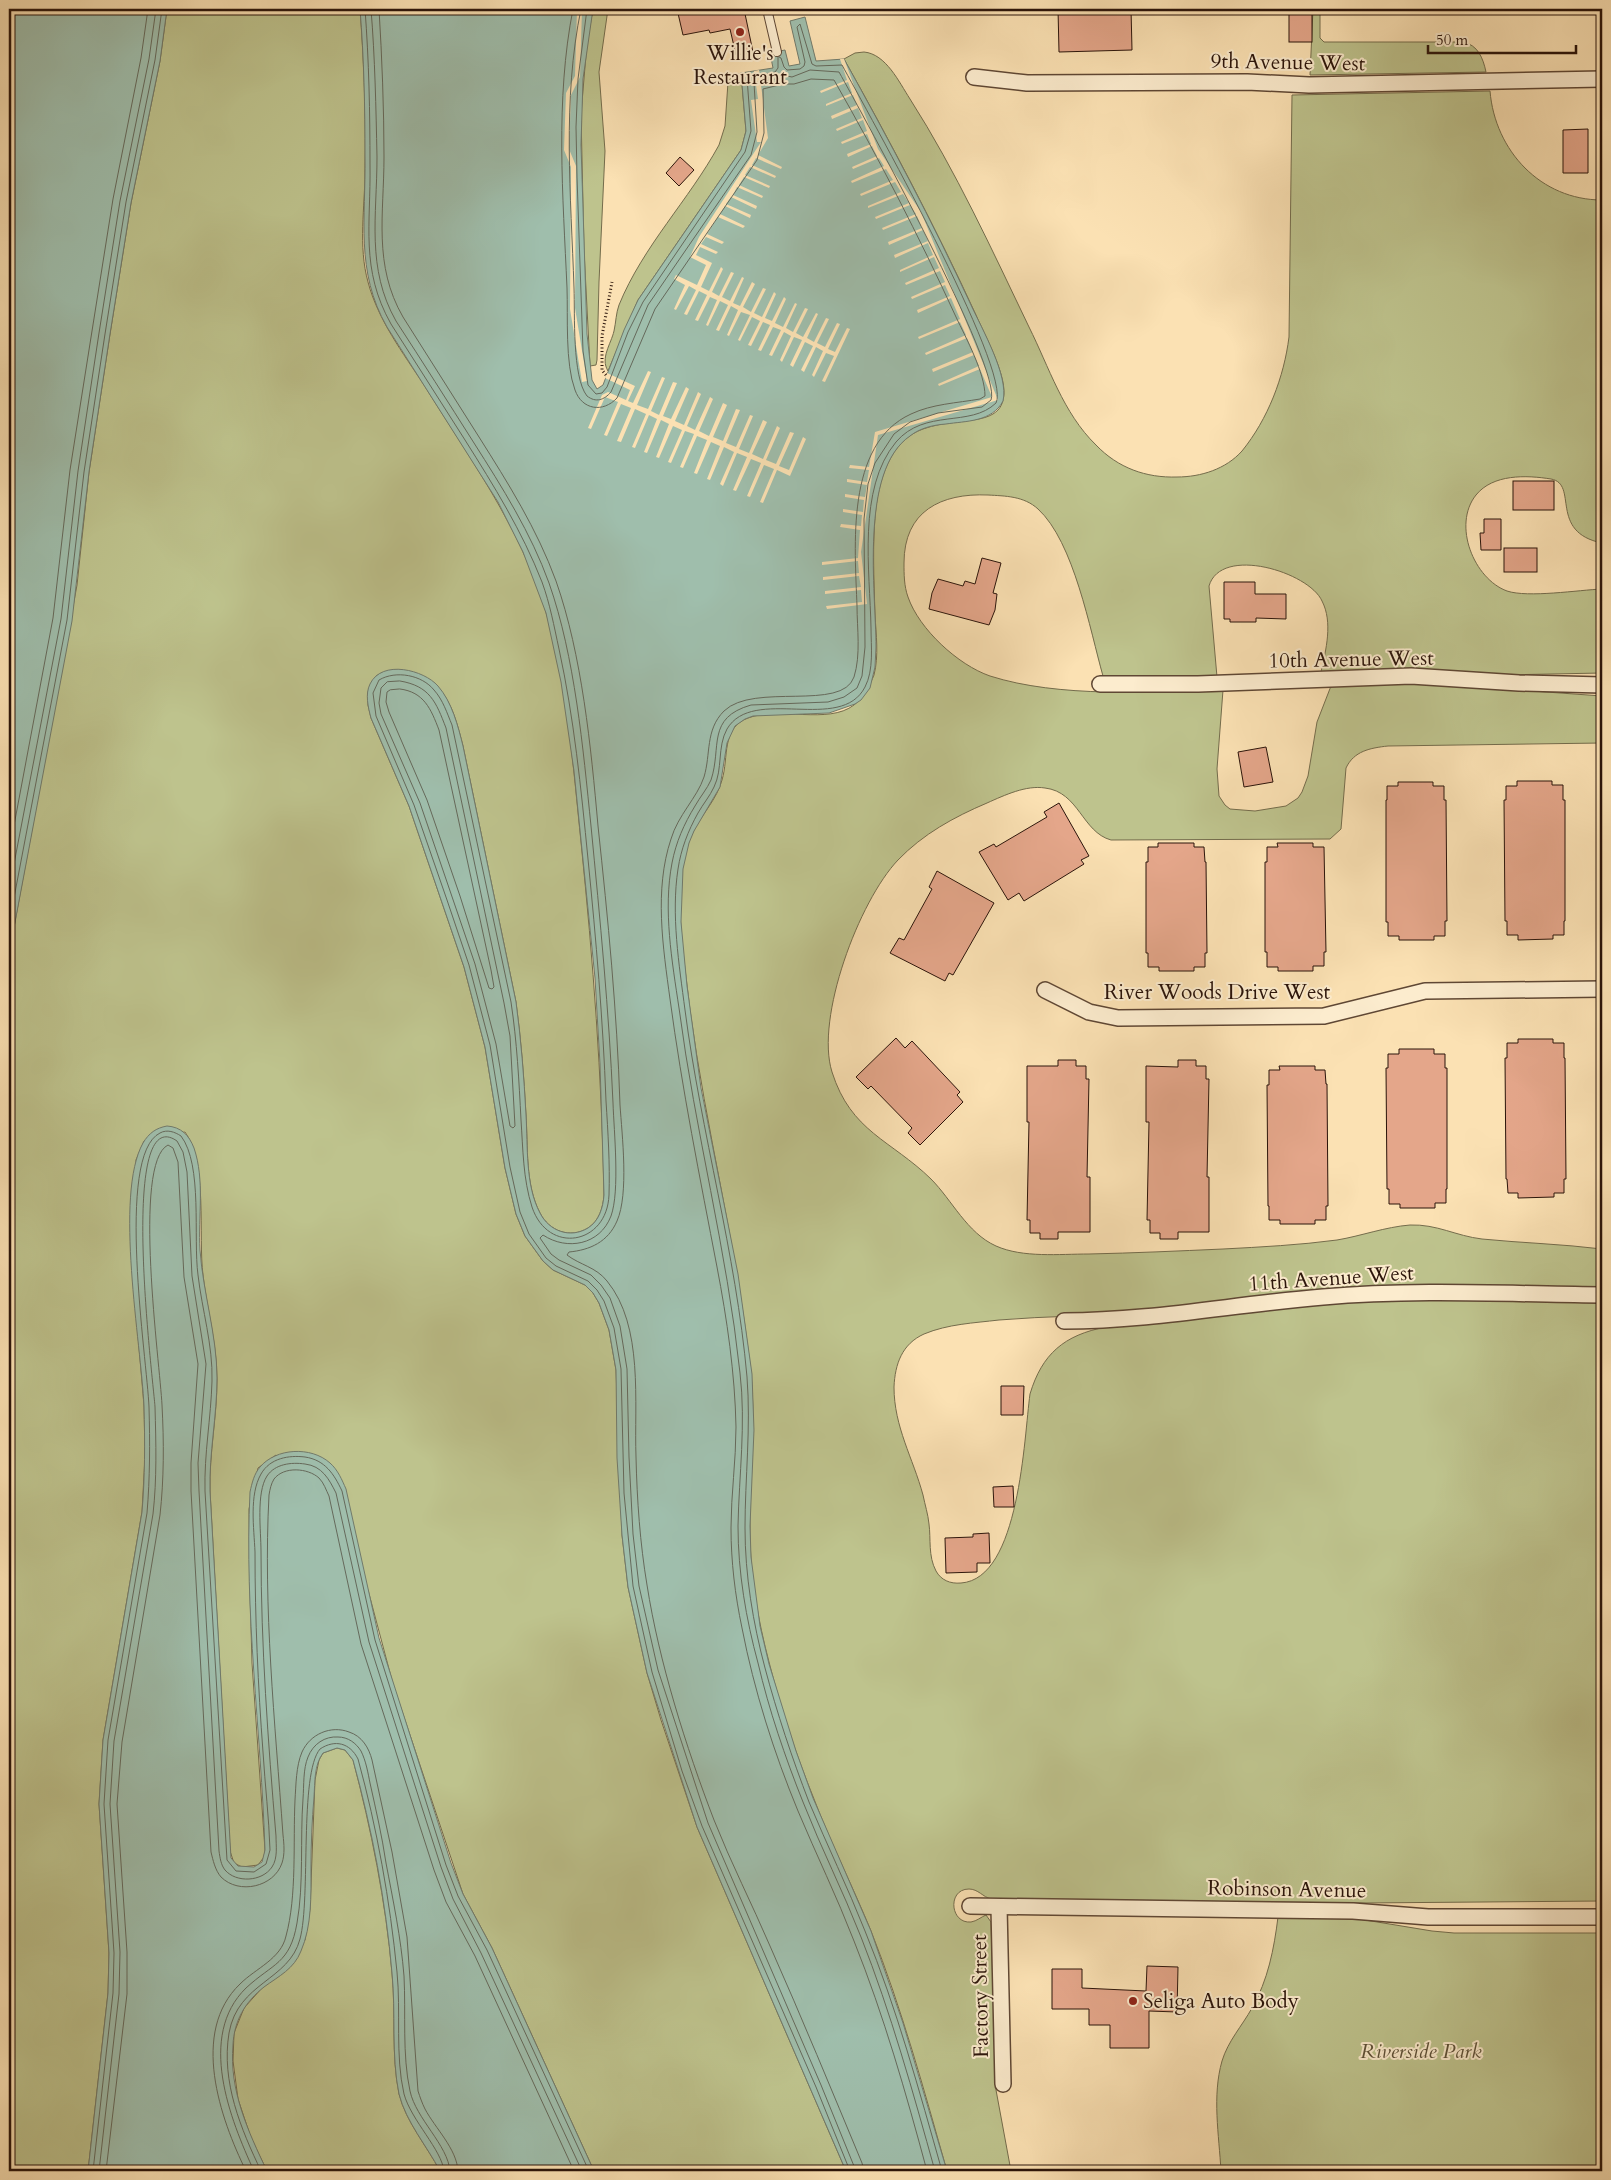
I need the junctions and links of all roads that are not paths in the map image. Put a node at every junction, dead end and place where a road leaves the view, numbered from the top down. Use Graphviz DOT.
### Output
graph roads {
  1 [pos="767,9"];
  2 [pos="777,52"];
  3 [pos="974,77"];
  4 [pos="1602,79"];
  5 [pos="1100,684"];
  6 [pos="1602,685"];
  7 [pos="1602,989"];
  8 [pos="1045,990"];
  9 [pos="1602,1295"];
  10 [pos="1064,1321"];
  11 [pos="970,1906"];
  12 [pos="999,1907"];
  13 [pos="1602,1917"];
  14 [pos="1003,2084"];
  1 -- 2 [label="lane"];
  3 -- 4 [label="street, 9th Avenue West"];
  5 -- 6 [label="street, 10th Avenue West"];
  7 -- 8 [label="street, River Woods Drive West"];
  9 -- 10 [label="street, 11th Avenue West"];
  11 -- 12 [label="street, Robinson Avenue"];
  12 -- 13 [label="street, Robinson Avenue"];
  12 -- 14 [label="street, Factory Street"];
}
